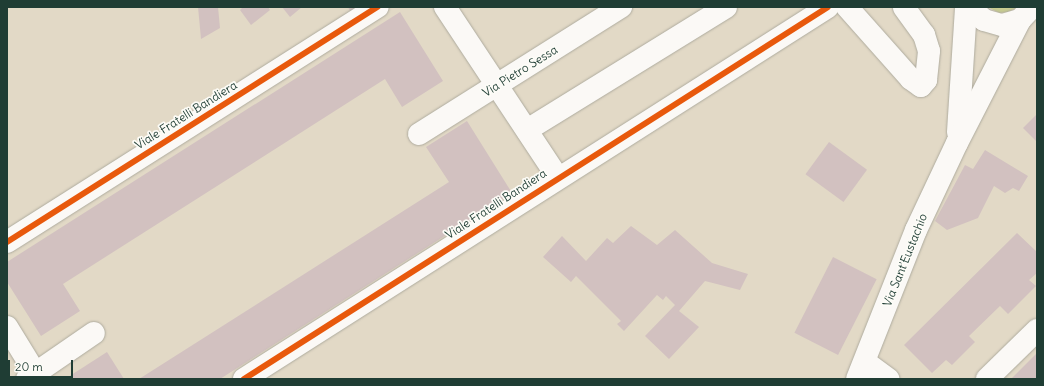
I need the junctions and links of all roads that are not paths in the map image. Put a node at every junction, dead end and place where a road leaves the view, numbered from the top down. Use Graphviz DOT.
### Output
graph roads {
  1 [pos="378,7"];
  2 [pos="445,7"];
  3 [pos="621,7"];
  4 [pos="726,7"];
  5 [pos="828,7"];
  6 [pos="847,7"];
  7 [pos="904,7"];
  8 [pos="966,7"];
  9 [pos="970,7"];
  10 [pos="1030,12"];
  11 [pos="497,85"];
  12 [pos="527,130"];
  13 [pos="419,134"];
  14 [pos="957,143"];
  15 [pos="558,178"];
  16 [pos="7,242"];
  17 [pos="7,327"];
  18 [pos="1037,330"];
  19 [pos="94,333"];
  20 [pos="861,370"];
  21 [pos="34,377"];
  22 [pos="244,379"];
  23 [pos="888,379"];
  24 [pos="988,379"];
  1 -- 16 [label="street, Viale Fratelli Bandiera"];
  2 -- 11 [label="street"];
  3 -- 11 [label="street, Via Pietro Sessa"];
  4 -- 12 [label="street"];
  5 -- 15 [label="street, Viale Fratelli Bandiera"];
  6 -- 7 [label="street"];
  8 -- 14 [label="street, Via Sant'Eustachio"];
  9 -- 10 [label="street"];
  10 -- 14 [label="street, Via Sant'Eustachio"];
  11 -- 12 [label="street"];
  11 -- 13 [label="street, Via Pietro Sessa"];
  12 -- 15 [label="street"];
  14 -- 20 [label="street, Via Sant'Eustachio"];
  15 -- 22 [label="street, Viale Fratelli Bandiera"];
  17 -- 21 [label="street"];
  18 -- 24 [label="street"];
  19 -- 21 [label="street"];
  20 -- 23 [label="street"];
}
